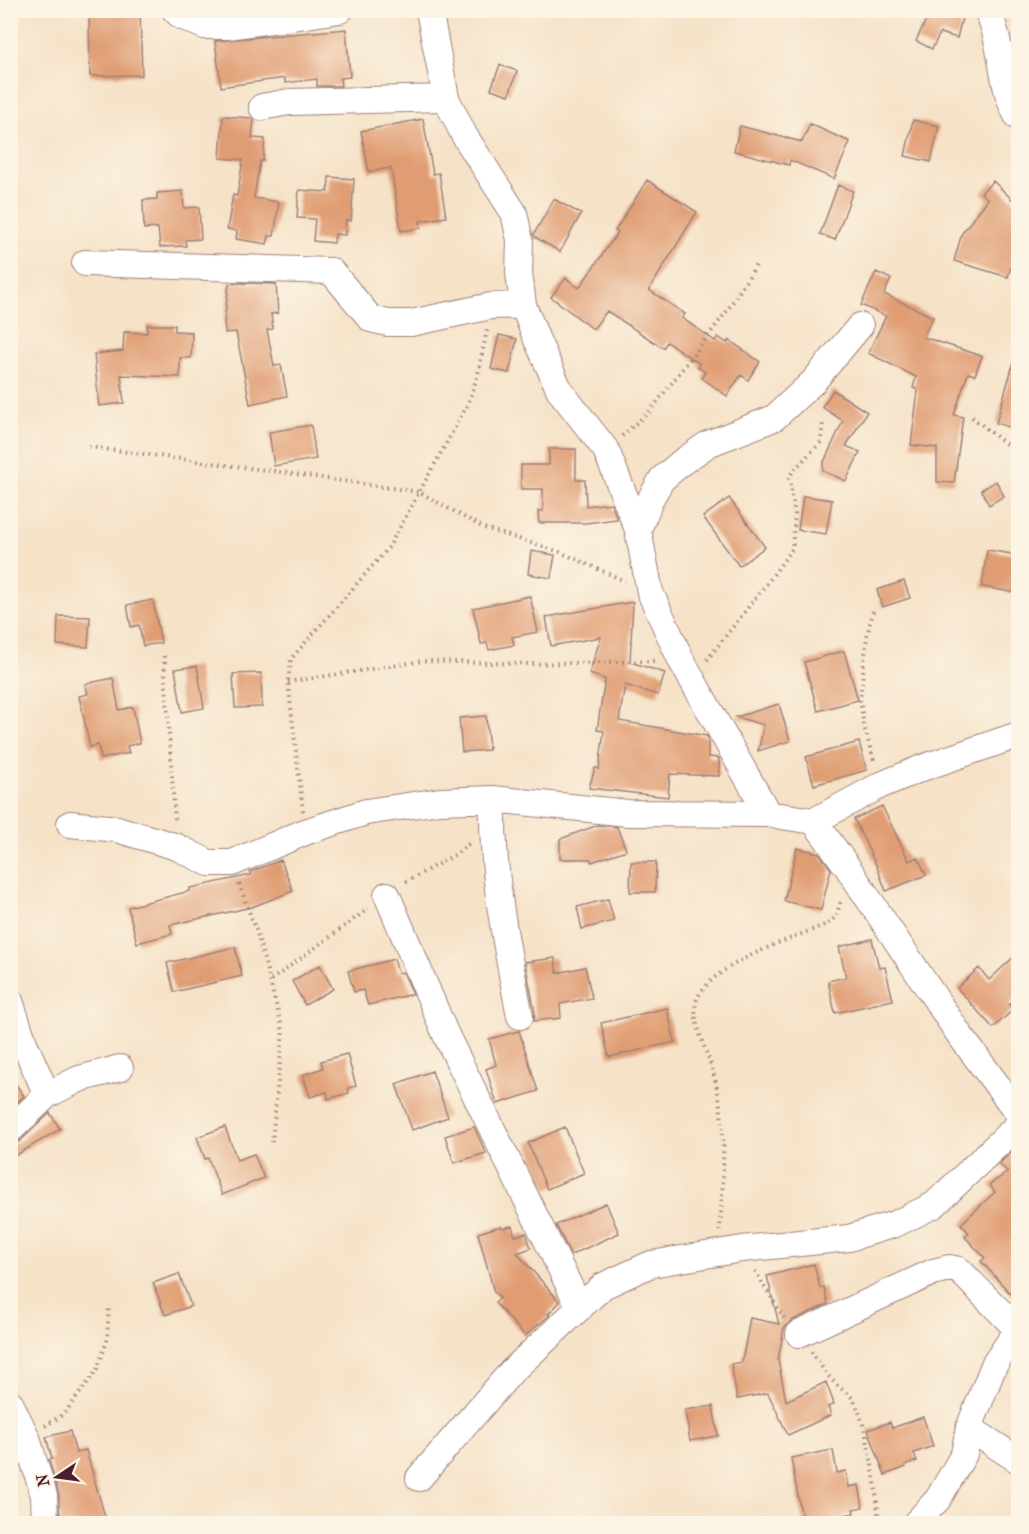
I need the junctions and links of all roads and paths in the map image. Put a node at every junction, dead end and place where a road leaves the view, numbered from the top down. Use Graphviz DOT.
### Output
graph roads {
  1 [pos="175,10"];
  2 [pos="340,10"];
  3 [pos="429,10"];
  4 [pos="987,10"];
  5 [pos="446,98"];
  6 [pos="262,107"];
  7 [pos="1018,117"];
  8 [pos="758,262"];
  9 [pos="85,263"];
  10 [pos="523,305"];
  11 [pos="491,306"];
  12 [pos="860,326"];
  13 [pos="972,417"];
  14 [pos="823,422"];
  15 [pos="89,447"];
  16 [pos="606,450"];
  17 [pos="1018,454"];
  18 [pos="419,492"];
  19 [pos="638,530"];
  20 [pos="650,592"];
  21 [pos="873,611"];
  22 [pos="164,656"];
  23 [pos="687,670"];
  24 [pos="288,681"];
  25 [pos="1018,735"];
  26 [pos="881,785"];
  27 [pos="493,799"];
  28 [pos="768,813"];
  29 [pos="814,821"];
  30 [pos="70,824"];
  31 [pos="305,832"];
  32 [pos="177,847"];
  33 [pos="232,863"];
  34 [pos="846,865"];
  35 [pos="387,895"];
  36 [pos="10,1001"];
  37 [pos="520,1016"];
  38 [pos="120,1068"];
  39 [pos="48,1095"];
  40 [pos="1018,1113"];
  41 [pos="1018,1125"];
  42 [pos="10,1130"];
  43 [pos="272,1142"];
  44 [pos="730,1251"];
  45 [pos="110,1305"];
  46 [pos="580,1308"];
  47 [pos="1018,1330"];
  48 [pos="799,1334"];
  49 [pos="10,1403"];
  50 [pos="969,1428"];
  51 [pos="27,1438"];
  52 [pos="1018,1460"];
  53 [pos="419,1478"];
  54 [pos="45,1524"];
  55 [pos="878,1524"];
  56 [pos="915,1524"];
  1 -- 2 [label="street"];
  3 -- 5 [label="street"];
  4 -- 7 [label="street"];
  5 -- 6 [label="street"];
  5 -- 10 [label="street"];
  8 -- 16 [label="path"];
  9 -- 11 [label="street"];
  10 -- 11 [label="street"];
  10 -- 16 [label="street"];
  11 -- 18 [label="path"];
  12 -- 19 [label="street"];
  13 -- 17 [label="path"];
  14 -- 23 [label="path"];
  15 -- 18 [label="path"];
  16 -- 19 [label="street"];
  18 -- 20 [label="path"];
  18 -- 24 [label="path"];
  19 -- 20 [label="street"];
  20 -- 23 [label="street"];
  21 -- 26 [label="path"];
  22 -- 32 [label="path"];
  23 -- 24 [label="path"];
  23 -- 28 [label="street"];
  24 -- 31 [label="path"];
  25 -- 26 [label="street"];
  26 -- 29 [label="street"];
  27 -- 28 [label="street"];
  27 -- 31 [label="street"];
  27 -- 37 [label="street"];
  28 -- 29 [label="street"];
  29 -- 34 [label="street"];
  30 -- 32 [label="street"];
  31 -- 33 [label="street"];
  32 -- 33 [label="street"];
  33 -- 43 [label="path"];
  34 -- 40 [label="street"];
  34 -- 44 [label="path"];
  35 -- 46 [label="street"];
  36 -- 39 [label="street"];
  38 -- 39 [label="street"];
  39 -- 42 [label="street"];
  41 -- 44 [label="street"];
  44 -- 46 [label="street"];
  44 -- 48 [label="path"];
  45 -- 51 [label="path"];
  46 -- 53 [label="street"];
  47 -- 48 [label="street"];
  47 -- 50 [label="street"];
  48 -- 55 [label="path"];
  49 -- 51 [label="street"];
  50 -- 52 [label="street"];
  50 -- 56 [label="street"];
  51 -- 54 [label="street"];
}
